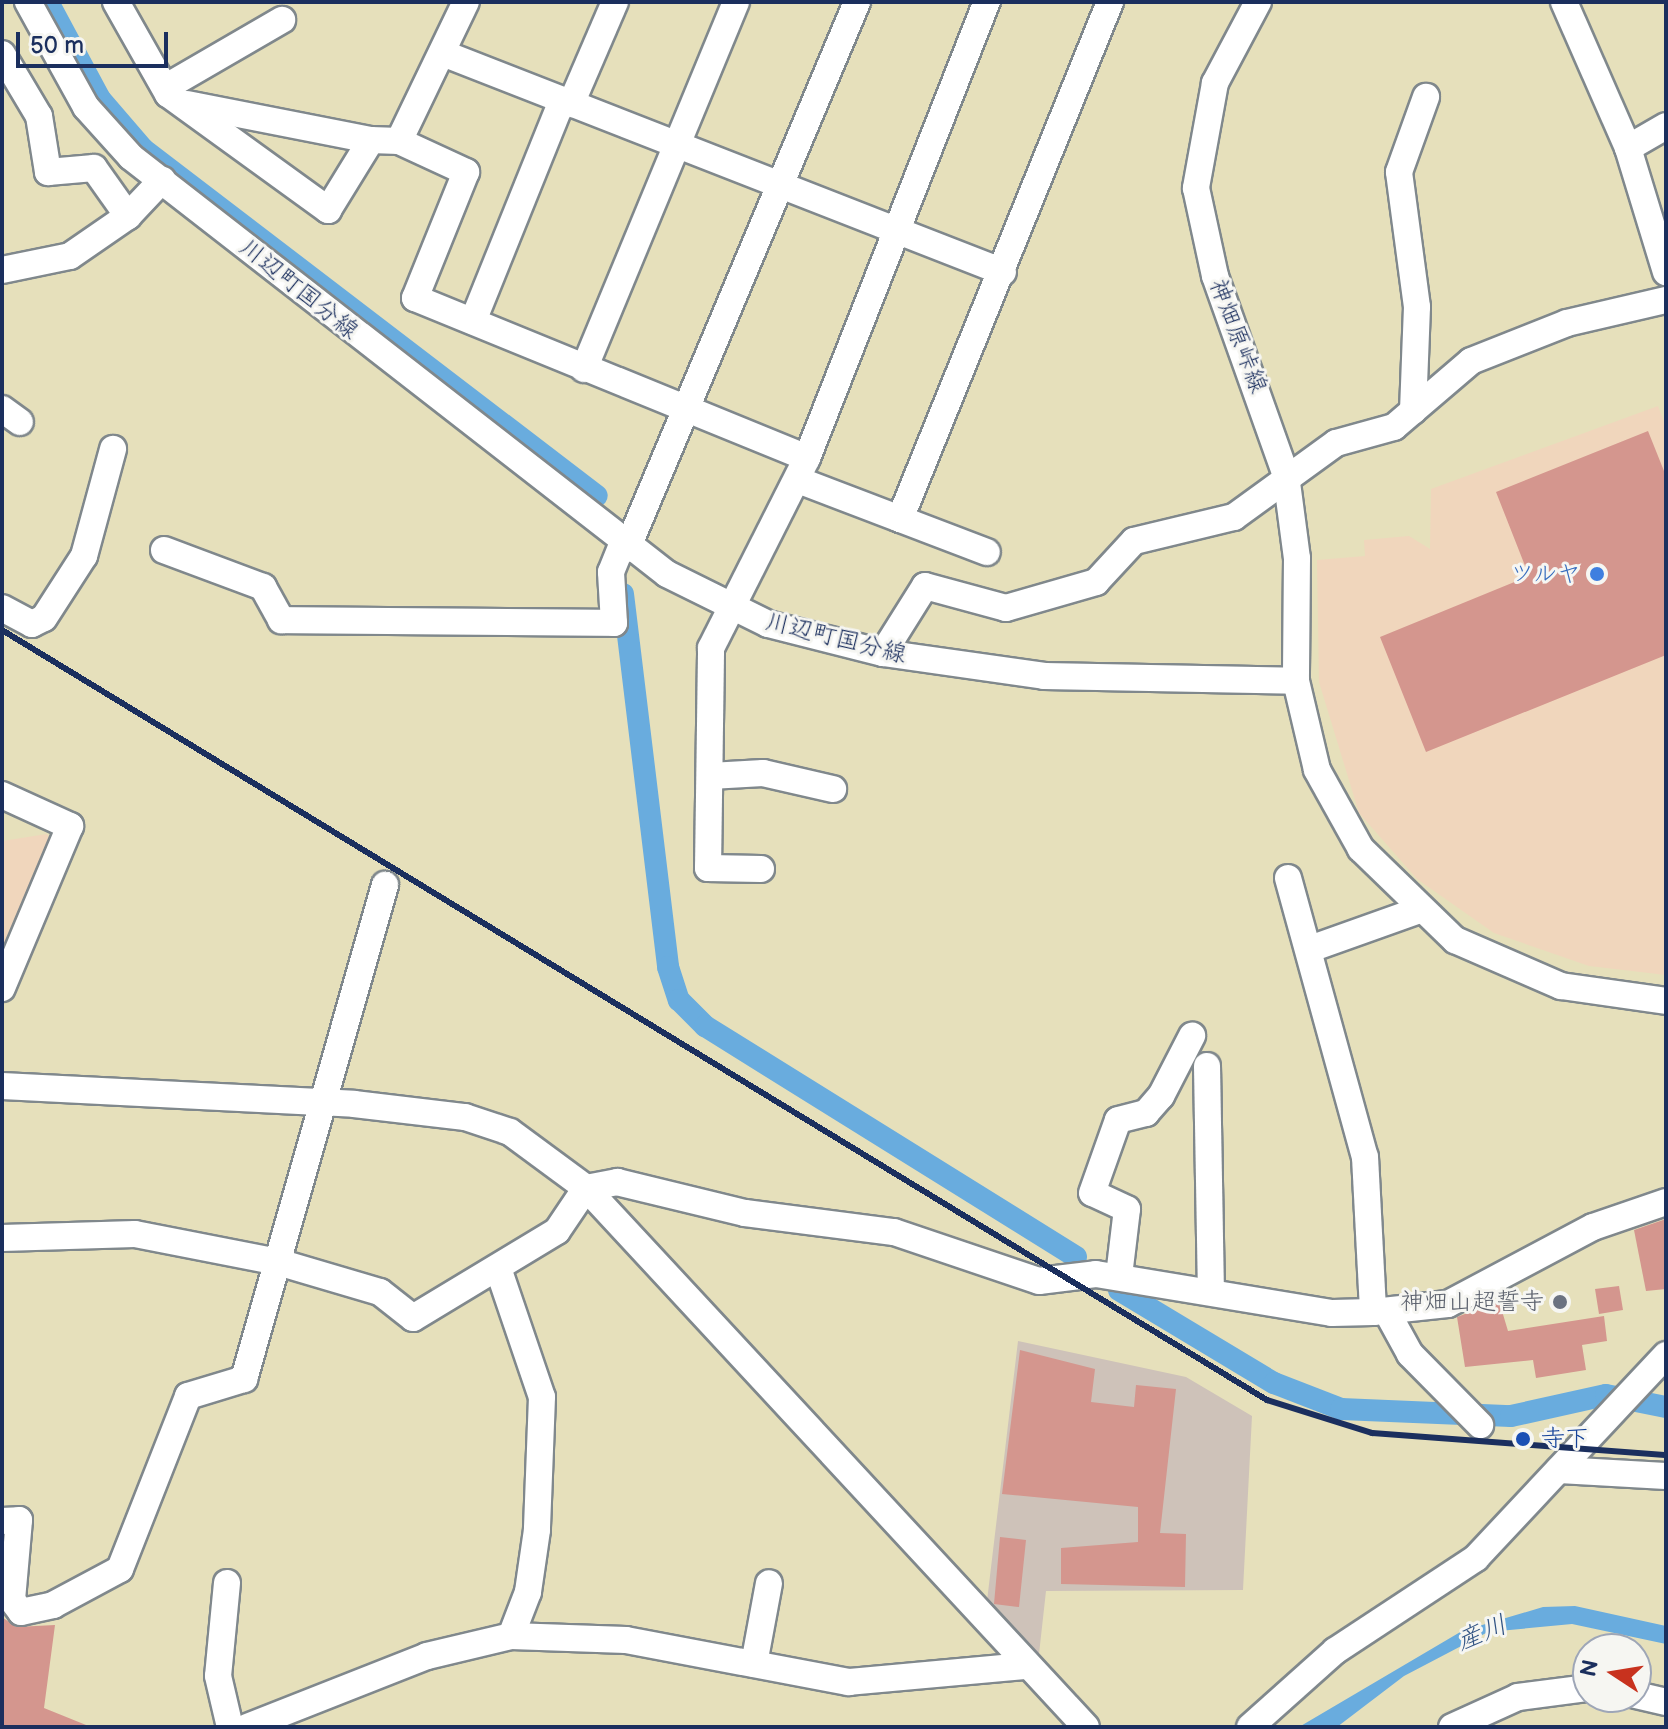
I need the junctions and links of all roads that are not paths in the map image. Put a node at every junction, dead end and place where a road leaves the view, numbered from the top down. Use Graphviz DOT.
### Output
graph roads {
  1 [pos="28,2"];
  2 [pos="116,2"];
  3 [pos="466,2"];
  4 [pos="736,2"];
  5 [pos="857,2"];
  6 [pos="987,2"];
  7 [pos="1110,2"];
  8 [pos="1258,2"];
  9 [pos="1564,2"];
  10 [pos="606,5"];
  11 [pos="282,20"];
  12 [pos="2,54"];
  13 [pos="445,54"];
  14 [pos="174,94"];
  15 [pos="1426,97"];
  16 [pos="566,102"];
  17 [pos="1666,126"];
  18 [pos="371,140"];
  19 [pos="399,141"];
  20 [pos="676,148"];
  21 [pos="1628,148"];
  22 [pos="162,180"];
  23 [pos="781,188"];
  24 [pos="128,216"];
  25 [pos="897,234"];
  26 [pos="2,270"];
  27 [pos="1003,272"];
  28 [pos="1666,272"];
  29 [pos="1666,300"];
  30 [pos="473,321"];
  31 [pos="584,369"];
  32 [pos="1413,411"];
  33 [pos="688,413"];
  34 [pos="113,449"];
  35 [pos="803,469"];
  36 [pos="1286,475"];
  37 [pos="900,519"];
  38 [pos="624,547"];
  39 [pos="164,550"];
  40 [pos="987,552"];
  41 [pos="2,608"];
  42 [pos="731,608"];
  43 [pos="883,653"];
  44 [pos="1296,681"];
  45 [pos="710,776"];
  46 [pos="833,789"];
  47 [pos="2,795"];
  48 [pos="761,869"];
  49 [pos="1288,878"];
  50 [pos="385,885"];
  51 [pos="1417,911"];
  52 [pos="1310,949"];
  53 [pos="2,988"];
  54 [pos="1666,1001"];
  55 [pos="1192,1036"];
  56 [pos="1207,1066"];
  57 [pos="2,1086"];
  58 [pos="321,1104"];
  59 [pos="586,1188"];
  60 [pos="1666,1202"];
  61 [pos="2,1238"];
  62 [pos="278,1262"];
  63 [pos="498,1268"];
  64 [pos="1119,1276"];
  65 [pos="1211,1290"];
  66 [pos="1380,1312"];
  67 [pos="1666,1355"];
  68 [pos="1476,1419"];
  69 [pos="1559,1470"];
  70 [pos="1666,1476"];
  71 [pos="2,1521"];
  72 [pos="227,1583"];
  73 [pos="768,1583"];
  74 [pos="511,1636"];
  75 [pos="754,1664"];
  76 [pos="1025,1666"];
  77 [pos="1572,1690"];
  78 [pos="230,1727"];
  79 [pos="247,1727"];
  80 [pos="1086,1727"];
  81 [pos="1250,1727"];
  82 [pos="1452,1727"];
  1 -- 22 [label="street, 川辺町国分線"];
  2 -- 14 [label="street"];
  3 -- 13 [label="street"];
  4 -- 20 [label="street"];
  5 -- 23 [label="street"];
  6 -- 25 [label="street"];
  7 -- 27 [label="street"];
  8 -- 36 [label="street, 神畑原峠線"];
  9 -- 21 [label="street"];
  10 -- 16 [label="street"];
  11 -- 14 [label="street"];
  12 -- 24 [label="street"];
  13 -- 16 [label="street"];
  13 -- 19 [label="street"];
  14 -- 18 [label="street"];
  14 -- 18 [label="street"];
  15 -- 32 [label="street"];
  16 -- 20 [label="street"];
  16 -- 30 [label="street"];
  17 -- 21 [label="street"];
  18 -- 19 [label="street"];
  19 -- 30 [label="street"];
  20 -- 23 [label="street"];
  20 -- 31 [label="street"];
  21 -- 28 [label="street"];
  22 -- 24 [label="street"];
  22 -- 38 [label="street, 川辺町国分線"];
  23 -- 25 [label="street"];
  23 -- 33 [label="street"];
  24 -- 26 [label="street"];
  25 -- 27 [label="street"];
  25 -- 35 [label="street"];
  27 -- 37 [label="street"];
  29 -- 32 [label="street"];
  30 -- 31 [label="street"];
  31 -- 33 [label="street"];
  32 -- 36 [label="street"];
  33 -- 35 [label="street"];
  33 -- 38 [label="street"];
  34 -- 41 [label="street"];
  35 -- 37 [label="street"];
  35 -- 42 [label="street"];
  36 -- 43 [label="street"];
  36 -- 44 [label="street, 神畑原峠線"];
  37 -- 40 [label="street"];
  38 -- 39 [label="street"];
  38 -- 42 [label="street, 川辺町国分線"];
  42 -- 43 [label="street, 川辺町国分線"];
  42 -- 45 [label="street"];
  43 -- 44 [label="street, 川辺町国分線"];
  44 -- 51 [label="street"];
  45 -- 46 [label="street"];
  45 -- 48 [label="street"];
  47 -- 53 [label="street"];
  49 -- 52 [label="street"];
  50 -- 58 [label="street"];
  51 -- 52 [label="street"];
  51 -- 54 [label="street"];
  52 -- 66 [label="street"];
  55 -- 64 [label="street"];
  56 -- 65 [label="street"];
  57 -- 58 [label="street"];
  58 -- 59 [label="street"];
  58 -- 62 [label="street"];
  59 -- 63 [label="street"];
  59 -- 64 [label="street"];
  59 -- 76 [label="street"];
  60 -- 66 [label="street"];
  61 -- 62 [label="street"];
  62 -- 63 [label="street"];
  62 -- 71 [label="street"];
  63 -- 74 [label="street"];
  64 -- 65 [label="street"];
  65 -- 66 [label="street"];
  66 -- 68 [label="street"];
  67 -- 69 [label="street"];
  69 -- 70 [label="street"];
  69 -- 81 [label="street"];
  72 -- 78 [label="street"];
  73 -- 75 [label="street"];
  74 -- 75 [label="street"];
  74 -- 79 [label="street"];
  75 -- 76 [label="street"];
  76 -- 80 [label="street"];
  77 -- 82 [label="street"];
}
